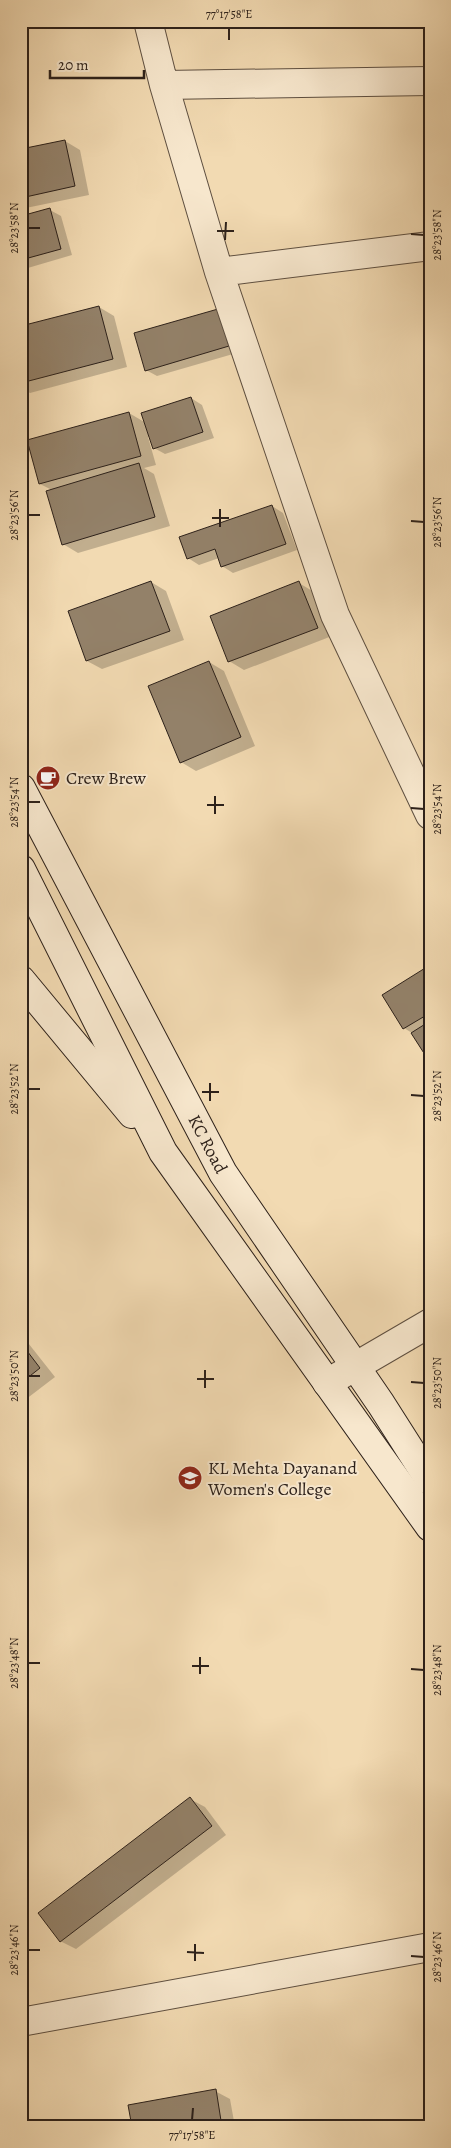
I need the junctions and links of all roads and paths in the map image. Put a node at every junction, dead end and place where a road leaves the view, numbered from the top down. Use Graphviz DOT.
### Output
graph roads {
  1 [pos="148,21"];
  2 [pos="430,81"];
  3 [pos="164,85"];
  4 [pos="430,246"];
  5 [pos="219,272"];
  6 [pos="21,788"];
  7 [pos="430,815"];
  8 [pos="21,869"];
  9 [pos="21,980"];
  10 [pos="163,1152"];
  11 [pos="430,1323"];
  12 [pos="355,1367"];
  13 [pos="328,1383"];
  14 [pos="430,1481"];
  15 [pos="430,1527"];
  16 [pos="430,1947"];
  17 [pos="21,2022"];
  1 -- 3 [label="street"];
  2 -- 3 [label="street"];
  3 -- 5 [label="street"];
  4 -- 5 [label="street"];
  5 -- 7 [label="street"];
  6 -- 12 [label="street, KC Road"];
  8 -- 10 [label="street"];
  9 -- 10 [label="street"];
  10 -- 13 [label="street"];
  11 -- 12 [label="street"];
  12 -- 13 [label="street"];
  12 -- 14 [label="street, KC Road"];
  13 -- 15 [label="street"];
  16 -- 17 [label="street"];
}
